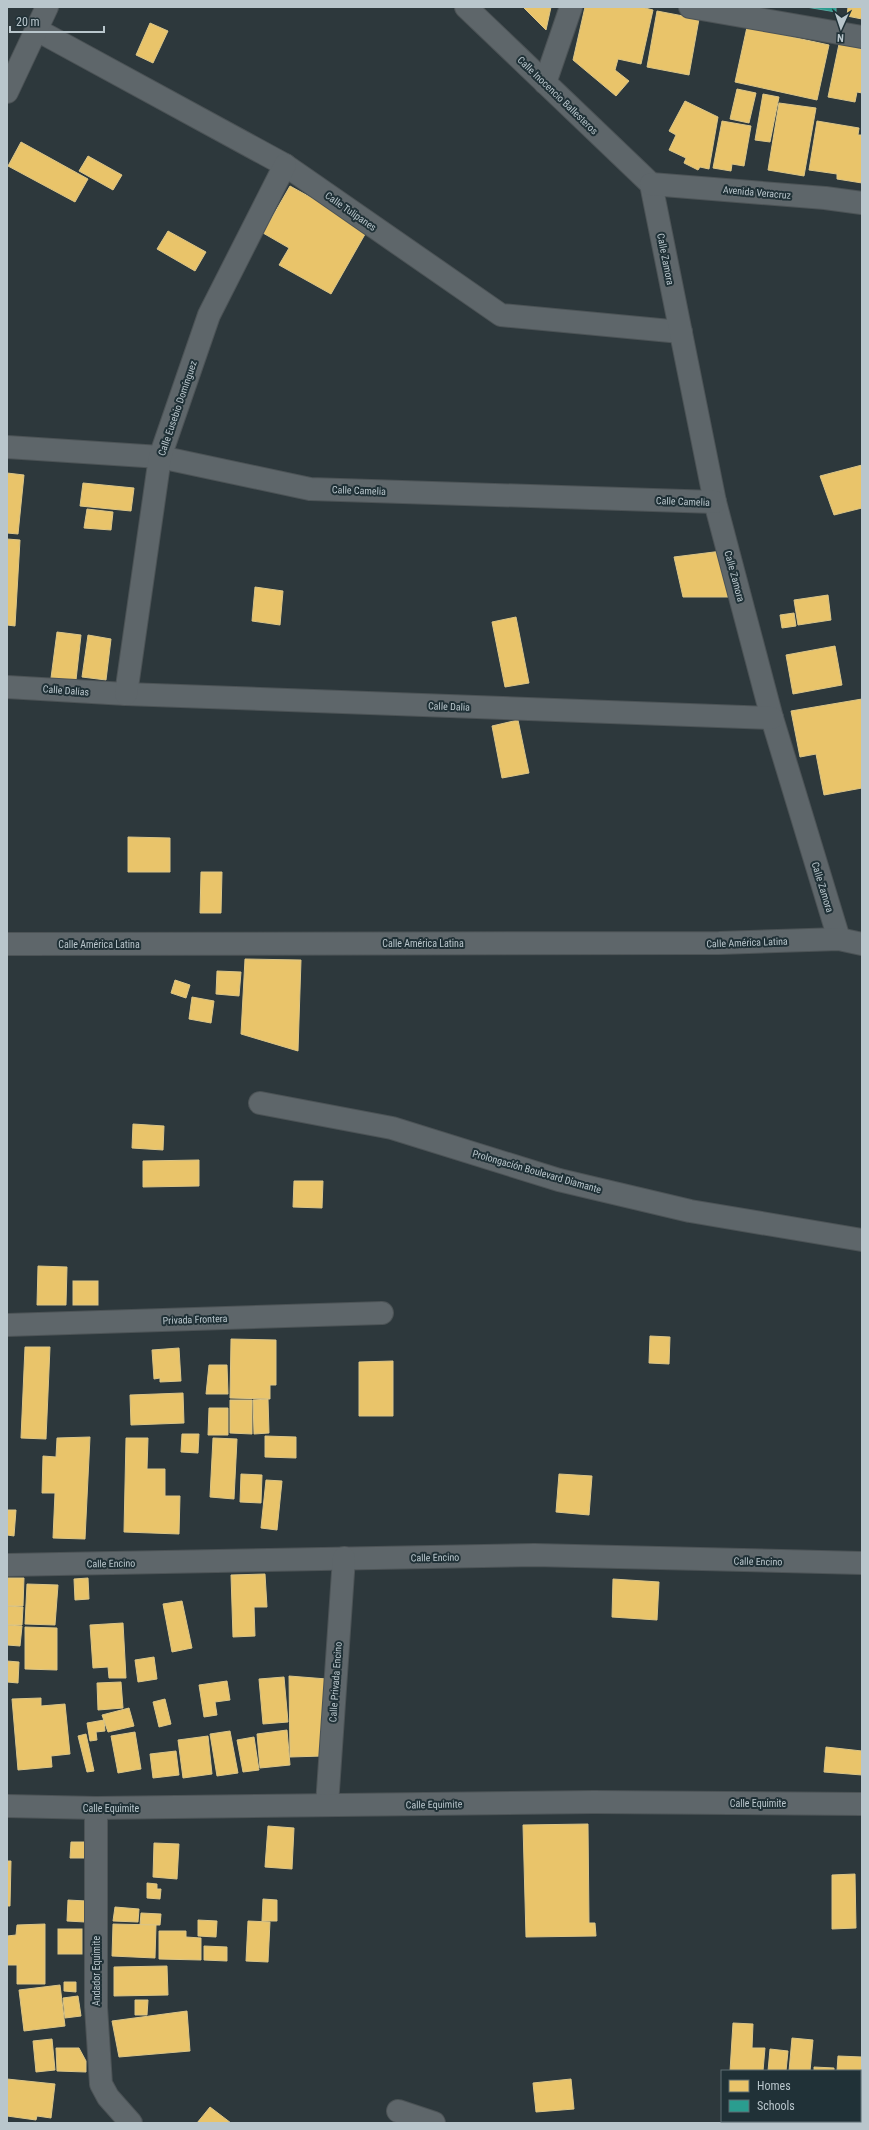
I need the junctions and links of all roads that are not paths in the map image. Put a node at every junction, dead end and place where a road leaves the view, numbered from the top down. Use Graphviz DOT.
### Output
graph roads {
  1 [pos="47,7"];
  2 [pos="466,7"];
  3 [pos="571,7"];
  4 [pos="690,7"];
  5 [pos="37,30"];
  6 [pos="862,37"];
  7 [pos="545,83"];
  8 [pos="10,87"];
  9 [pos="285,165"];
  10 [pos="651,184"];
  11 [pos="862,203"];
  12 [pos="681,332"];
  13 [pos="7,447"];
  14 [pos="160,456"];
  15 [pos="715,502"];
  16 [pos="7,687"];
  17 [pos="126,694"];
  18 [pos="772,718"];
  19 [pos="839,939"];
  20 [pos="7,944"];
  21 [pos="862,944"];
  22 [pos="260,1103"];
  23 [pos="862,1240"];
  24 [pos="382,1313"];
  25 [pos="7,1325"];
  26 [pos="344,1558"];
  27 [pos="862,1563"];
  28 [pos="7,1565"];
  29 [pos="862,1804"];
  30 [pos="327,1805"];
  31 [pos="7,1806"];
  32 [pos="96,1808"];
  33 [pos="398,2111"];
  34 [pos="131,2123"];
  35 [pos="434,2123"];
  1 -- 5 [label="street"];
  2 -- 7 [label="street, Calle Inocencio Ballesteros"];
  3 -- 7 [label="street"];
  4 -- 6 [label="street"];
  5 -- 8 [label="street"];
  5 -- 9 [label="street, Calle Tulipanes"];
  7 -- 10 [label="street, Calle Inocencio Ballesteros"];
  9 -- 12 [label="street, Calle Tulipanes"];
  9 -- 14 [label="street, Calle Eusebio Domínguez"];
  10 -- 11 [label="street, Avenida Veracruz"];
  10 -- 12 [label="street, Calle Zamora"];
  12 -- 15 [label="street, Calle Zamora"];
  13 -- 14 [label="street, Calle Camelia"];
  14 -- 15 [label="street, Calle Camelia"];
  14 -- 17 [label="street, Calle Eusebio Domínguez"];
  15 -- 18 [label="street, Calle Zamora"];
  16 -- 17 [label="street, Calle Dalias"];
  17 -- 18 [label="street, Calle Dalia"];
  18 -- 19 [label="street, Calle Zamora"];
  19 -- 20 [label="street, Calle América Latina"];
  19 -- 21 [label="street"];
  22 -- 23 [label="street, Prolongación Boulevard Diamante"];
  24 -- 25 [label="street, Privada Frontera"];
  26 -- 27 [label="street, Calle Encino"];
  26 -- 28 [label="street, Calle Encino"];
  26 -- 30 [label="street, Calle Privada Encino"];
  29 -- 30 [label="street, Calle Equimite"];
  30 -- 32 [label="street, Calle Equimite"];
  31 -- 32 [label="street, Calle Equimite"];
  32 -- 34 [label="street, Andador Equimite"];
  33 -- 35 [label="street"];
}
